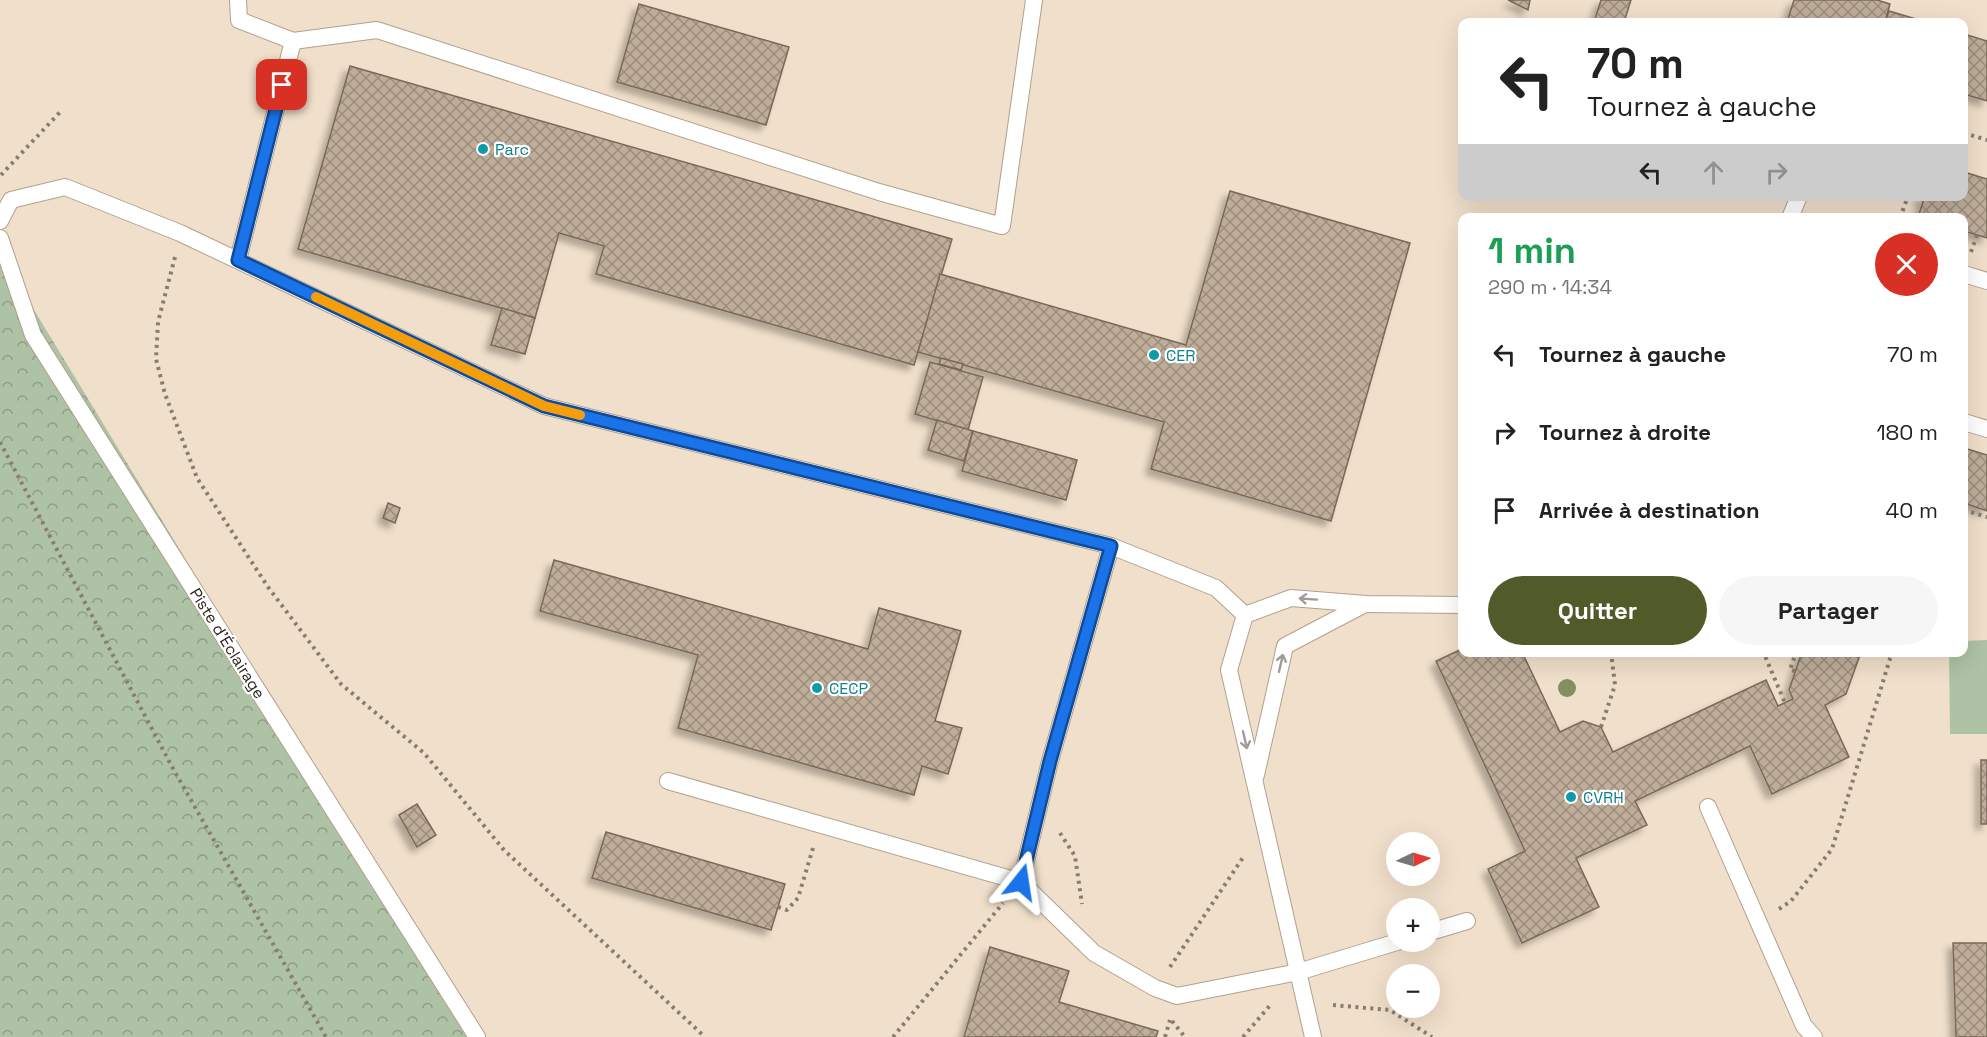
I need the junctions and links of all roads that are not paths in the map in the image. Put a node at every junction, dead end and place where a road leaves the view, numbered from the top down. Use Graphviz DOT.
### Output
graph roads {
  1 [pos="238,0"];
  2 [pos="1034,0"];
  3 [pos="293,41"];
  4 [pos="0,221"];
  5 [pos="0,238"];
  6 [pos="238,260"];
  7 [pos="1968,275"];
  8 [pos="1987,281"];
  9 [pos="1968,423"];
  10 [pos="1987,429"];
  11 [pos="1111,546"];
  12 [pos="1366,604"];
  13 [pos="1458,605"];
  14 [pos="1245,615"];
  15 [pos="668,781"];
  16 [pos="1255,782"];
  17 [pos="1708,807"];
  18 [pos="1021,882"];
  19 [pos="1467,921"];
  20 [pos="1440,929"];
  21 [pos="1386,945"];
  22 [pos="1298,972"];
  23 [pos="477,1037"];
  24 [pos="1313,1037"];
  25 [pos="1814,1037"];
  1 -- 3 [label="lane"];
  2 -- 3 [label="lane"];
  3 -- 6 [label="lane"];
  4 -- 6 [label="lane"];
  5 -- 23 [label="lane, Piste d’Éclairage"];
  6 -- 11 [label="lane"];
  7 -- 8 [label="lane"];
  9 -- 10 [label="lane"];
  11 -- 14 [label="lane"];
  11 -- 18 [label="lane"];
  12 -- 13 [label="lane"];
  12 -- 14 [label="lane, one-way"];
  16 -- 12 [label="lane, one-way"];
  14 -- 16 [label="lane, one-way"];
  15 -- 18 [label="lane"];
  16 -- 22 [label="lane"];
  17 -- 25 [label="lane"];
  18 -- 22 [label="lane"];
  19 -- 20 [label="lane"];
  21 -- 22 [label="lane"];
  22 -- 24 [label="lane"];
}
